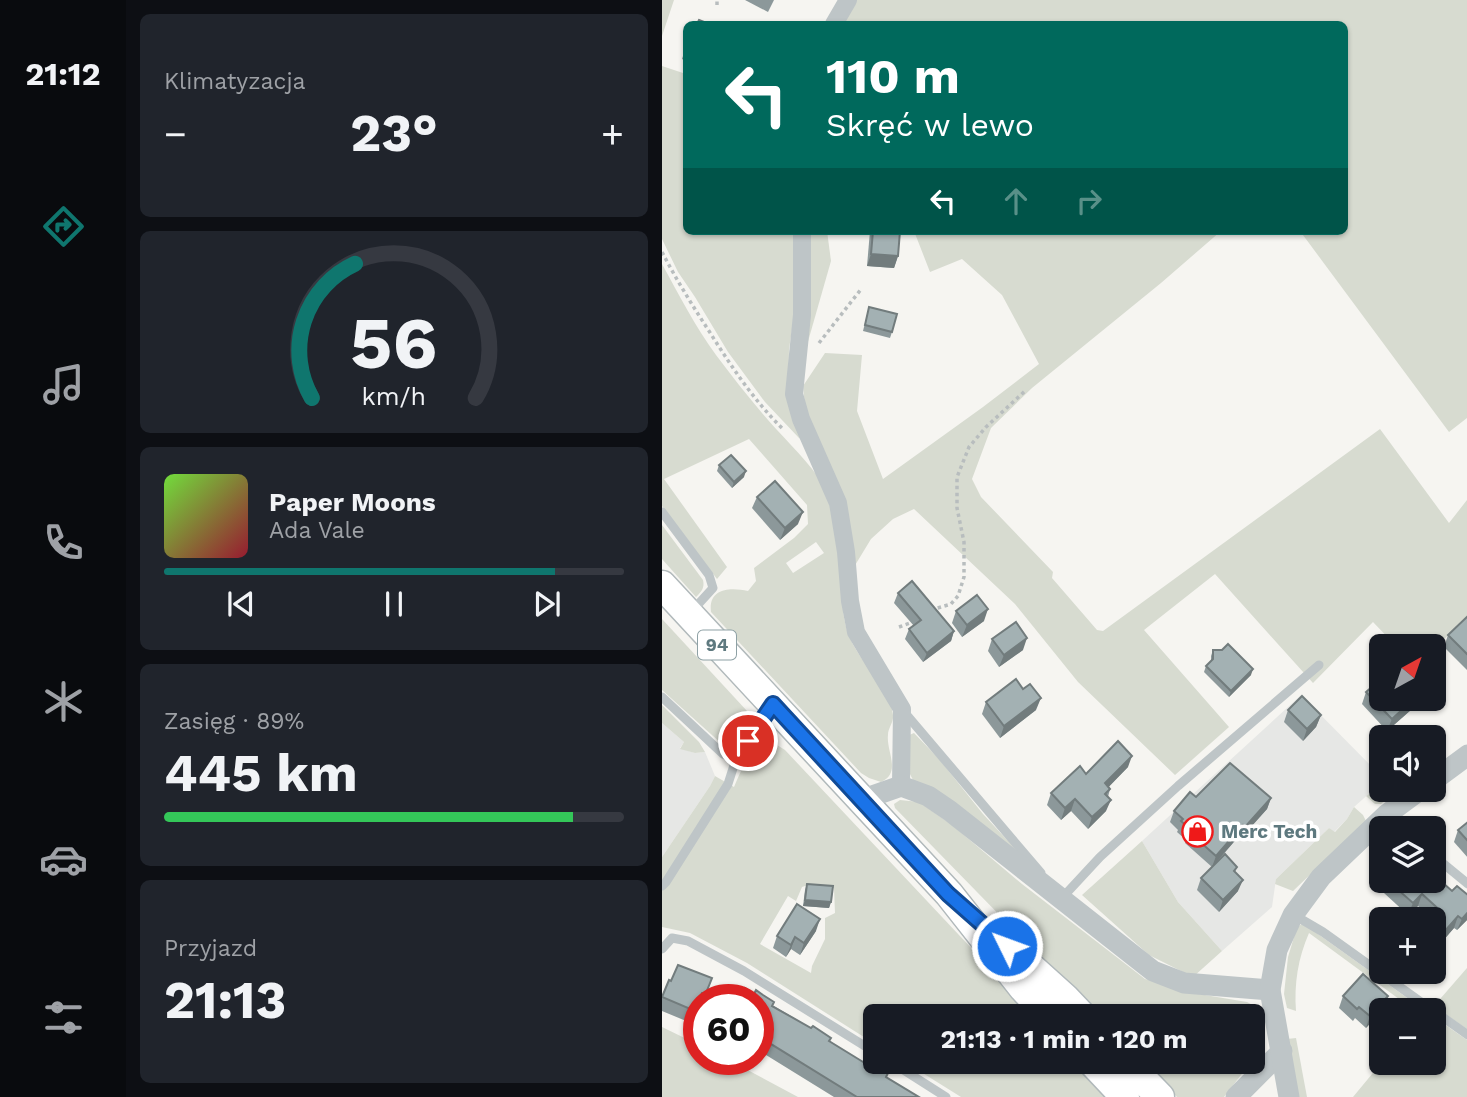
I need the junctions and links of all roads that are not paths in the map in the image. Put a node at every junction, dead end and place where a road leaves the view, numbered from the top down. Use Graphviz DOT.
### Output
graph roads {
  1 [pos="848,0"];
  2 [pos="836,21"];
  3 [pos="801,235"];
  4 [pos="662,512"];
  5 [pos="662,585"];
  6 [pos="688,614"];
  7 [pos="1319,665"];
  8 [pos="662,697"];
  9 [pos="773,704"];
  10 [pos="902,709"];
  11 [pos="1468,755"];
  12 [pos="736,759"];
  13 [pos="1446,771"];
  14 [pos="902,786"];
  15 [pos="862,800"];
  16 [pos="1411,802"];
  17 [pos="1398,816"];
  18 [pos="1369,840"];
  19 [pos="1446,866"];
  20 [pos="1468,884"];
  21 [pos="662,886"];
  22 [pos="948,894"];
  23 [pos="1062,899"];
  24 [pos="1293,915"];
  25 [pos="662,949"];
  26 [pos="1270,990"];
  27 [pos="1416,998"];
  28 [pos="1038,1004"];
  29 [pos="1071,1004"];
  30 [pos="1446,1019"];
  31 [pos="1468,1035"];
  32 [pos="863,1045"];
  33 [pos="1282,1051"];
  34 [pos="910,1074"];
  35 [pos="1103,1074"];
  36 [pos="1138,1074"];
  37 [pos="946,1097"];
  38 [pos="1125,1097"];
  39 [pos="1160,1097"];
  40 [pos="1236,1097"];
  41 [pos="1289,1097"];
  1 -- 2 [label="street"];
  3 -- 10 [label="street"];
  4 -- 6 [label="lane"];
  5 -- 6 [label="main road, 94"];
  6 -- 9 [label="main road, 94"];
  7 -- 23 [label="lane"];
  8 -- 12 [label="lane"];
  9 -- 12 [label="lane"];
  9 -- 15 [label="main road, 94"];
  10 -- 14 [label="street"];
  10 -- 23 [label="lane"];
  11 -- 13 [label="street"];
  12 -- 21 [label="lane"];
  14 -- 15 [label="street"];
  14 -- 23 [label="street"];
  15 -- 22 [label="main road, 94"];
  16 -- 17 [label="street"];
  18 -- 24 [label="street"];
  19 -- 20 [label="lane"];
  22 -- 28 [label="main road, 94"];
  22 -- 29 [label="main road, 94"];
  23 -- 26 [label="street"];
  24 -- 26 [label="street"];
  24 -- 27 [label="lane"];
  25 -- 32 [label="lane"];
  26 -- 33 [label="street"];
  30 -- 31 [label="lane"];
  33 -- 40 [label="street"];
  33 -- 41 [label="street"];
  34 -- 37 [label="lane"];
  35 -- 38 [label="main road"];
  36 -- 39 [label="main road"];
}
